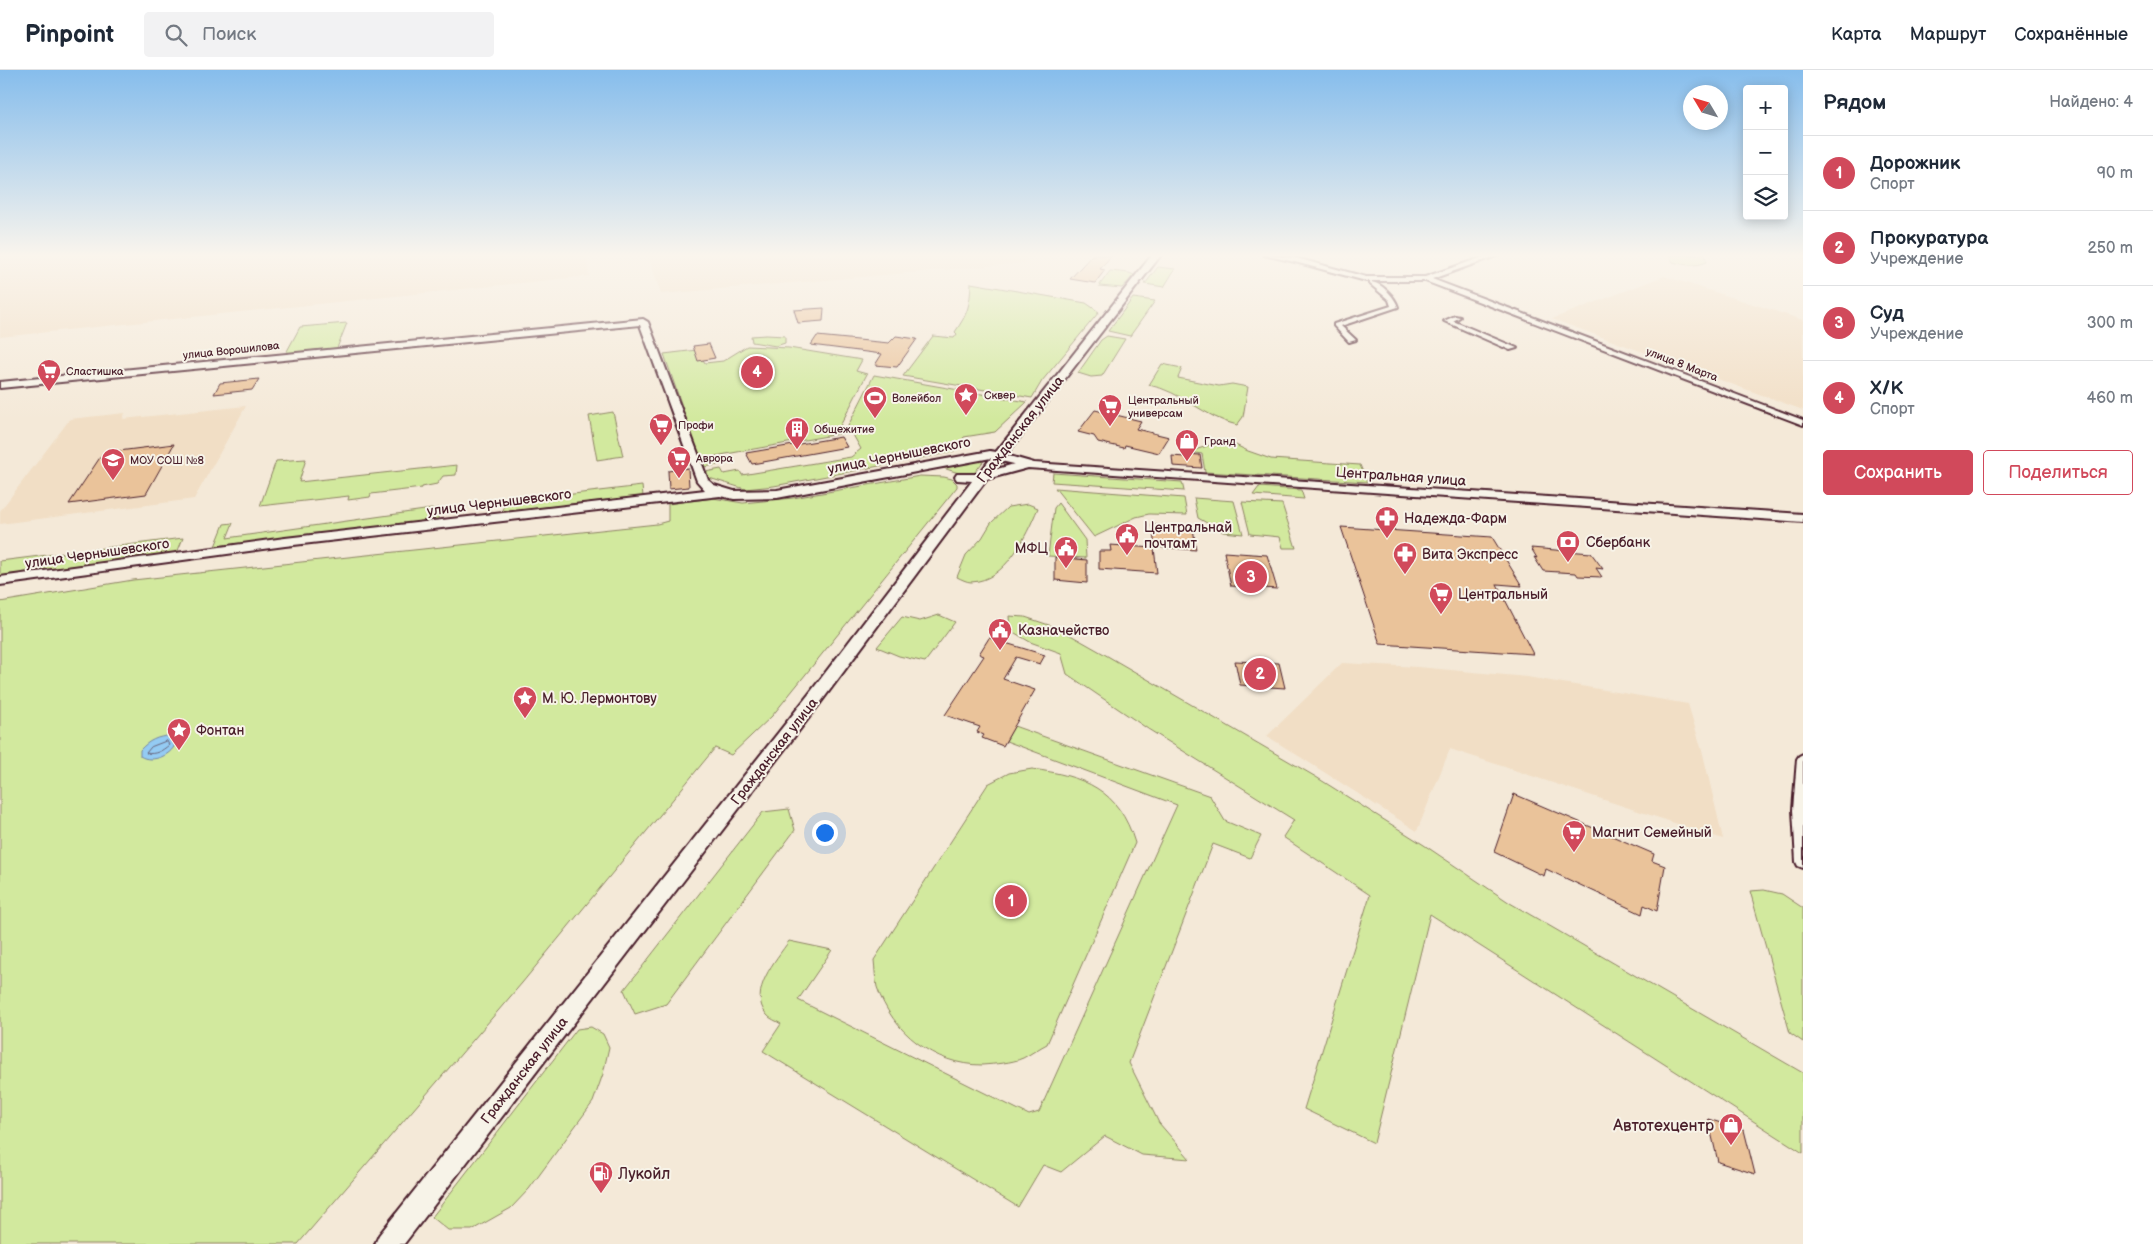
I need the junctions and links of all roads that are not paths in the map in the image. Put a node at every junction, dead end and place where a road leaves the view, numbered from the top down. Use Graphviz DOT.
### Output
graph roads {
  1 [pos="1116,310"];
  2 [pos="1386,310"];
  3 [pos="1507,310"];
  4 [pos="1457,317"];
  5 [pos="1352,340"];
  6 [pos="1513,348"];
  7 [pos="0,385"];
  8 [pos="1803,423"];
  9 [pos="1000,460"];
  10 [pos="919,467"];
  11 [pos="979,481"];
  12 [pos="720,492"];
  13 [pos="1803,518"];
  14 [pos="0,581"];
  15 [pos="1803,759"];
  16 [pos="1803,862"];
  17 [pos="388,1244"];
  1 -- 9 [label="street, Гражданская улица"];
  2 -- 5 [label="street"];
  3 -- 8 [label="street, улица 8 Марта"];
  4 -- 6 [label="street"];
  7 -- 12 [label="street, улица Ворошилова"];
  9 -- 10 [label="street, улица Чернышевского"];
  9 -- 11 [label="street"];
  9 -- 13 [label="street, Центральная улица"];
  10 -- 11 [label="street"];
  10 -- 12 [label="street, улица Чернышевского"];
  11 -- 17 [label="street, Гражданская улица"];
  12 -- 14 [label="street, улица Чернышевского"];
  15 -- 16 [label="street"];
}
